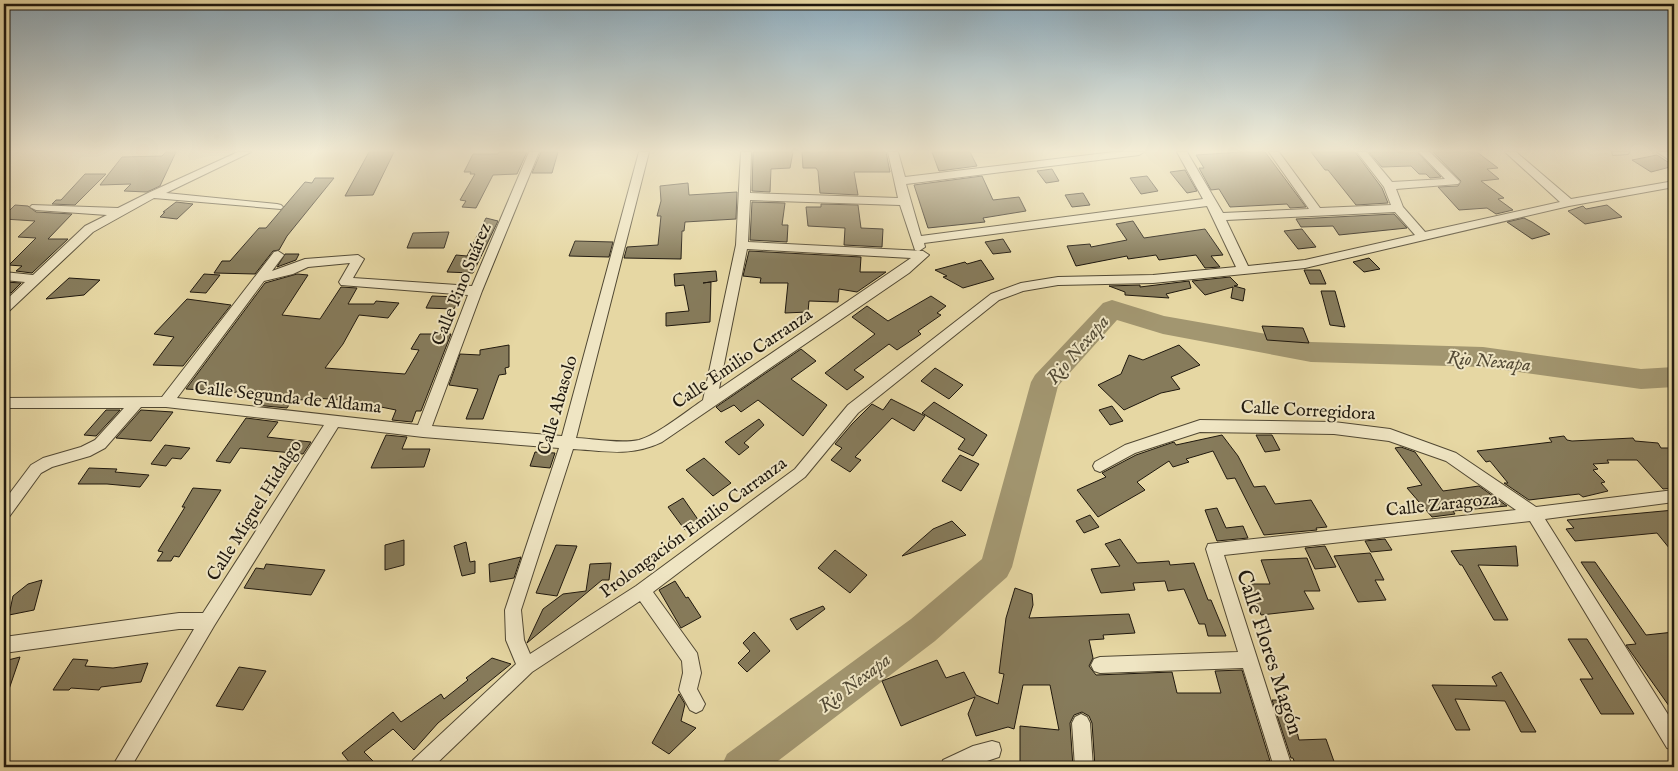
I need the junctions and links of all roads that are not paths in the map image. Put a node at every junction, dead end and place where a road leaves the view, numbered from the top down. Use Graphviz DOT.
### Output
graph roads {
  1 [pos="167,188"];
  2 [pos="519,188"];
  3 [pos="635,188"];
  4 [pos="744,188"];
  5 [pos="902,188"];
  6 [pos="1201,188"];
  7 [pos="1300,188"];
  8 [pos="1390,188"];
  9 [pos="1552,188"];
  10 [pos="1652,188"];
  11 [pos="152,195"];
  12 [pos="744,196"];
  13 [pos="904,202"];
  14 [pos="1209,202"];
  15 [pos="1569,203"];
  16 [pos="277,206"];
  17 [pos="36,207"];
  18 [pos="1398,208"];
  19 [pos="120,212"];
  20 [pos="1318,212"];
  21 [pos="1219,217"];
  22 [pos="1422,236"];
  23 [pos="916,240"];
  24 [pos="742,245"];
  25 [pos="278,255"];
  26 [pos="922,255"];
  27 [pos="1243,269"];
  28 [pos="4,276"];
  29 [pos="262,278"];
  30 [pos="37,279"];
  31 [pos="476,291"];
  32 [pos="4,309"];
  33 [pos="166,402"];
  34 [pos="4,403"];
  35 [pos="137,403"];
  36 [pos="709,404"];
  37 [pos="334,420"];
  38 [pos="423,431"];
  39 [pos="568,442"];
  40 [pos="1100,466"];
  41 [pos="1674,496"];
  42 [pos="4,512"];
  43 [pos="1534,514"];
  44 [pos="1214,549"];
  45 [pos="642,591"];
  46 [pos="208,621"];
  47 [pos="4,645"];
  48 [pos="1248,660"];
  49 [pos="1100,665"];
  50 [pos="526,666"];
  51 [pos="696,704"];
  52 [pos="1081,723"];
  53 [pos="1674,742"];
  54 [pos="992,750"];
  55 [pos="955,766"];
  56 [pos="121,767"];
  57 [pos="420,767"];
  58 [pos="1084,767"];
  59 [pos="1283,767"];
  1 -- 11 [label="street"];
  2 -- 31 [label="street, Calle Pino Suárez"];
  3 -- 39 [label="street, Calle Abasolo"];
  4 -- 12 [label="street"];
  5 -- 13 [label="street"];
  6 -- 14 [label="street"];
  7 -- 20 [label="street"];
  8 -- 18 [label="street"];
  9 -- 15 [label="street"];
  10 -- 15 [label="street"];
  11 -- 16 [label="street"];
  11 -- 19 [label="street"];
  12 -- 13 [label="street"];
  12 -- 24 [label="street"];
  13 -- 23 [label="street"];
  14 -- 21 [label="street"];
  14 -- 23 [label="street"];
  15 -- 22 [label="street"];
  17 -- 19 [label="street"];
  18 -- 20 [label="street"];
  18 -- 22 [label="street"];
  19 -- 30 [label="street"];
  20 -- 21 [label="street"];
  21 -- 27 [label="street"];
  22 -- 27 [label="street"];
  23 -- 26 [label="street"];
  24 -- 26 [label="street"];
  24 -- 36 [label="street"];
  25 -- 29 [label="street"];
  26 -- 36 [label="street, Calle Emilio Carranza"];
  27 -- 45 [label="street, Prolongación Emilio Carranza"];
  28 -- 30 [label="street"];
  29 -- 31 [label="street"];
  29 -- 33 [label="street"];
  30 -- 32 [label="street"];
  31 -- 38 [label="street, Calle Pino Suárez"];
  33 -- 35 [label="street, Calle Segunda de Aldama"];
  33 -- 37 [label="street, Calle Segunda de Aldama"];
  34 -- 35 [label="street, Calle Segunda de Aldama"];
  35 -- 42 [label="street"];
  36 -- 39 [label="street, Calle Emilio Carranza"];
  37 -- 38 [label="street, Calle Segunda de Aldama"];
  37 -- 46 [label="street, Calle Miguel Hidalgo"];
  38 -- 39 [label="street, Calle Segunda de Aldama"];
  39 -- 50 [label="street, Calle Abasolo"];
  40 -- 43 [label="street, Calle Corregidora"];
  41 -- 43 [label="street, Calle Zaragoza"];
  43 -- 44 [label="street, Calle Zaragoza"];
  43 -- 53 [label="street, Calle Corregidora"];
  44 -- 48 [label="street, Calle Flores Magón"];
  45 -- 50 [label="street, Prolongación Emilio Carranza"];
  45 -- 51 [label="street"];
  46 -- 47 [label="street"];
  46 -- 56 [label="street, Calle Miguel Hidalgo"];
  48 -- 49 [label="street"];
  48 -- 59 [label="street, Calle Flores Magón"];
  50 -- 57 [label="street, Prolongación Emilio Carranza"];
  52 -- 58 [label="street"];
  54 -- 55 [label="street"];
}
